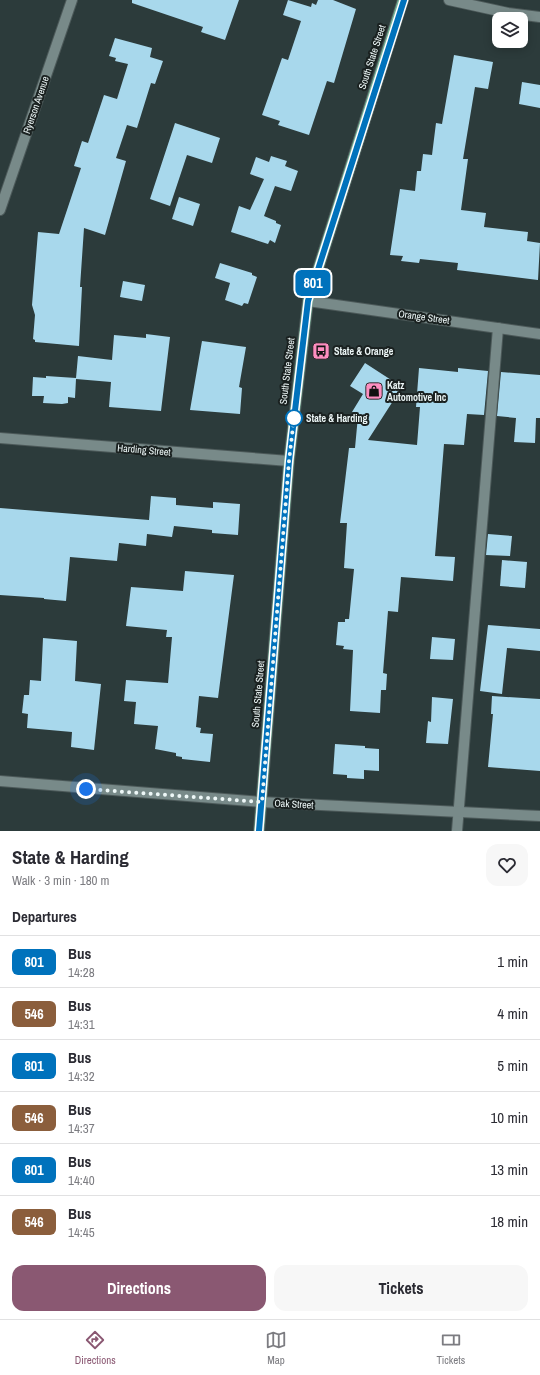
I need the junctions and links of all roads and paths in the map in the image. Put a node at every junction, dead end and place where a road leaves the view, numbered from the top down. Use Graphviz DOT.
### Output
graph roads {
  1 [pos="72,0"];
  2 [pos="404,0"];
  3 [pos="448,0"];
  4 [pos="540,17"];
  5 [pos="0,210"];
  6 [pos="308,301"];
  7 [pos="498,328"];
  8 [pos="540,334"];
  9 [pos="0,438"];
  10 [pos="289,461"];
  11 [pos="0,781"];
  12 [pos="262,802"];
  13 [pos="459,812"];
  14 [pos="540,816"];
  15 [pos="259,831"];
  16 [pos="457,831"];
  1 -- 5 [label="street, Ryerson Avenue"];
  2 -- 6 [label="main road, South State Street"];
  3 -- 4 [label="street"];
  6 -- 7 [label="street, Orange Street"];
  6 -- 10 [label="main road, South State Street"];
  7 -- 8 [label="street, Orange Street"];
  7 -- 13 [label="street"];
  9 -- 10 [label="street, Harding Street"];
  10 -- 12 [label="main road, South State Street"];
  11 -- 12 [label="street, Oak Street"];
  12 -- 13 [label="street, Oak Street"];
  12 -- 15 [label="main road, South State Street"];
  13 -- 14 [label="street, Oak Street"];
  13 -- 16 [label="street"];
}
